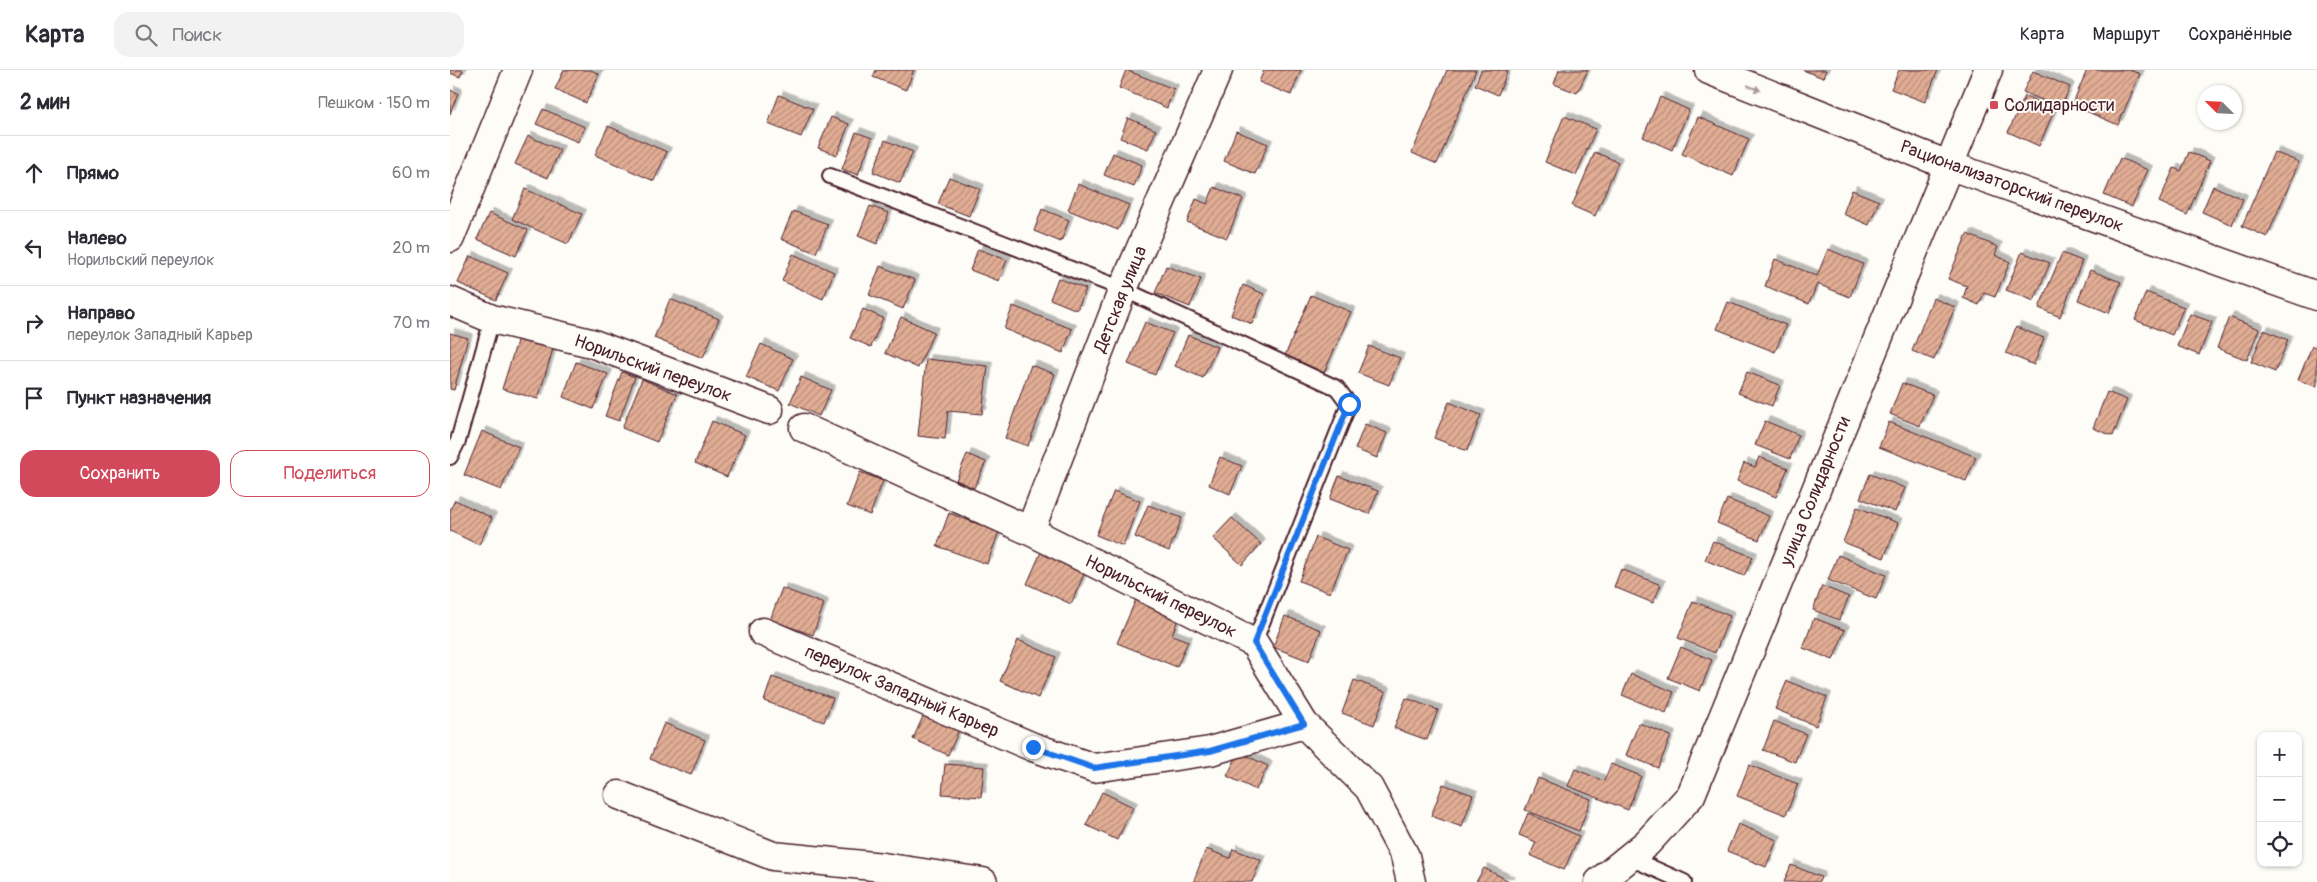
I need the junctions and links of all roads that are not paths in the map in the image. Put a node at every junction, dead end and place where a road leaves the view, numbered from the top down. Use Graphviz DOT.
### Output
graph roads {
  1 [pos="518,70"];
  2 [pos="1218,70"];
  3 [pos="1709,70"];
  4 [pos="1988,70"];
  5 [pos="1948,165"];
  6 [pos="830,176"];
  7 [pos="450,238"];
  8 [pos="1122,289"];
  9 [pos="2317,296"];
  10 [pos="450,301"];
  11 [pos="492,319"];
  12 [pos="769,410"];
  13 [pos="804,428"];
  14 [pos="450,457"];
  15 [pos="1030,531"];
  16 [pos="763,632"];
  17 [pos="1254,643"];
  18 [pos="1304,724"];
  19 [pos="619,795"];
  20 [pos="1630,858"];
  21 [pos="983,882"];
  22 [pos="1411,882"];
  23 [pos="1599,882"];
  24 [pos="1684,882"];
  1 -- 7 [label="street"];
  2 -- 8 [label="street, Детская улица"];
  3 -- 5 [label="street, Рационализаторский переулок, one-way"];
  4 -- 5 [label="street, улица Солидарности"];
  5 -- 9 [label="street, Рационализаторский переулок"];
  5 -- 20 [label="street, улица Солидарности"];
  6 -- 8 [label="lane"];
  8 -- 15 [label="street, Детская улица"];
  8 -- 17 [label="lane"];
  10 -- 11 [label="street, Норильский переулок"];
  11 -- 12 [label="street, Норильский переулок"];
  11 -- 14 [label="lane"];
  13 -- 15 [label="street, Норильский переулок"];
  15 -- 17 [label="street, Норильский переулок"];
  16 -- 18 [label="street, переулок Западный Карьер"];
  17 -- 18 [label="street, Норильский переулок"];
  18 -- 22 [label="street, Норильский переулок"];
  19 -- 21 [label="street"];
  20 -- 23 [label="street, улица Солидарности"];
  20 -- 24 [label="lane"];
}
